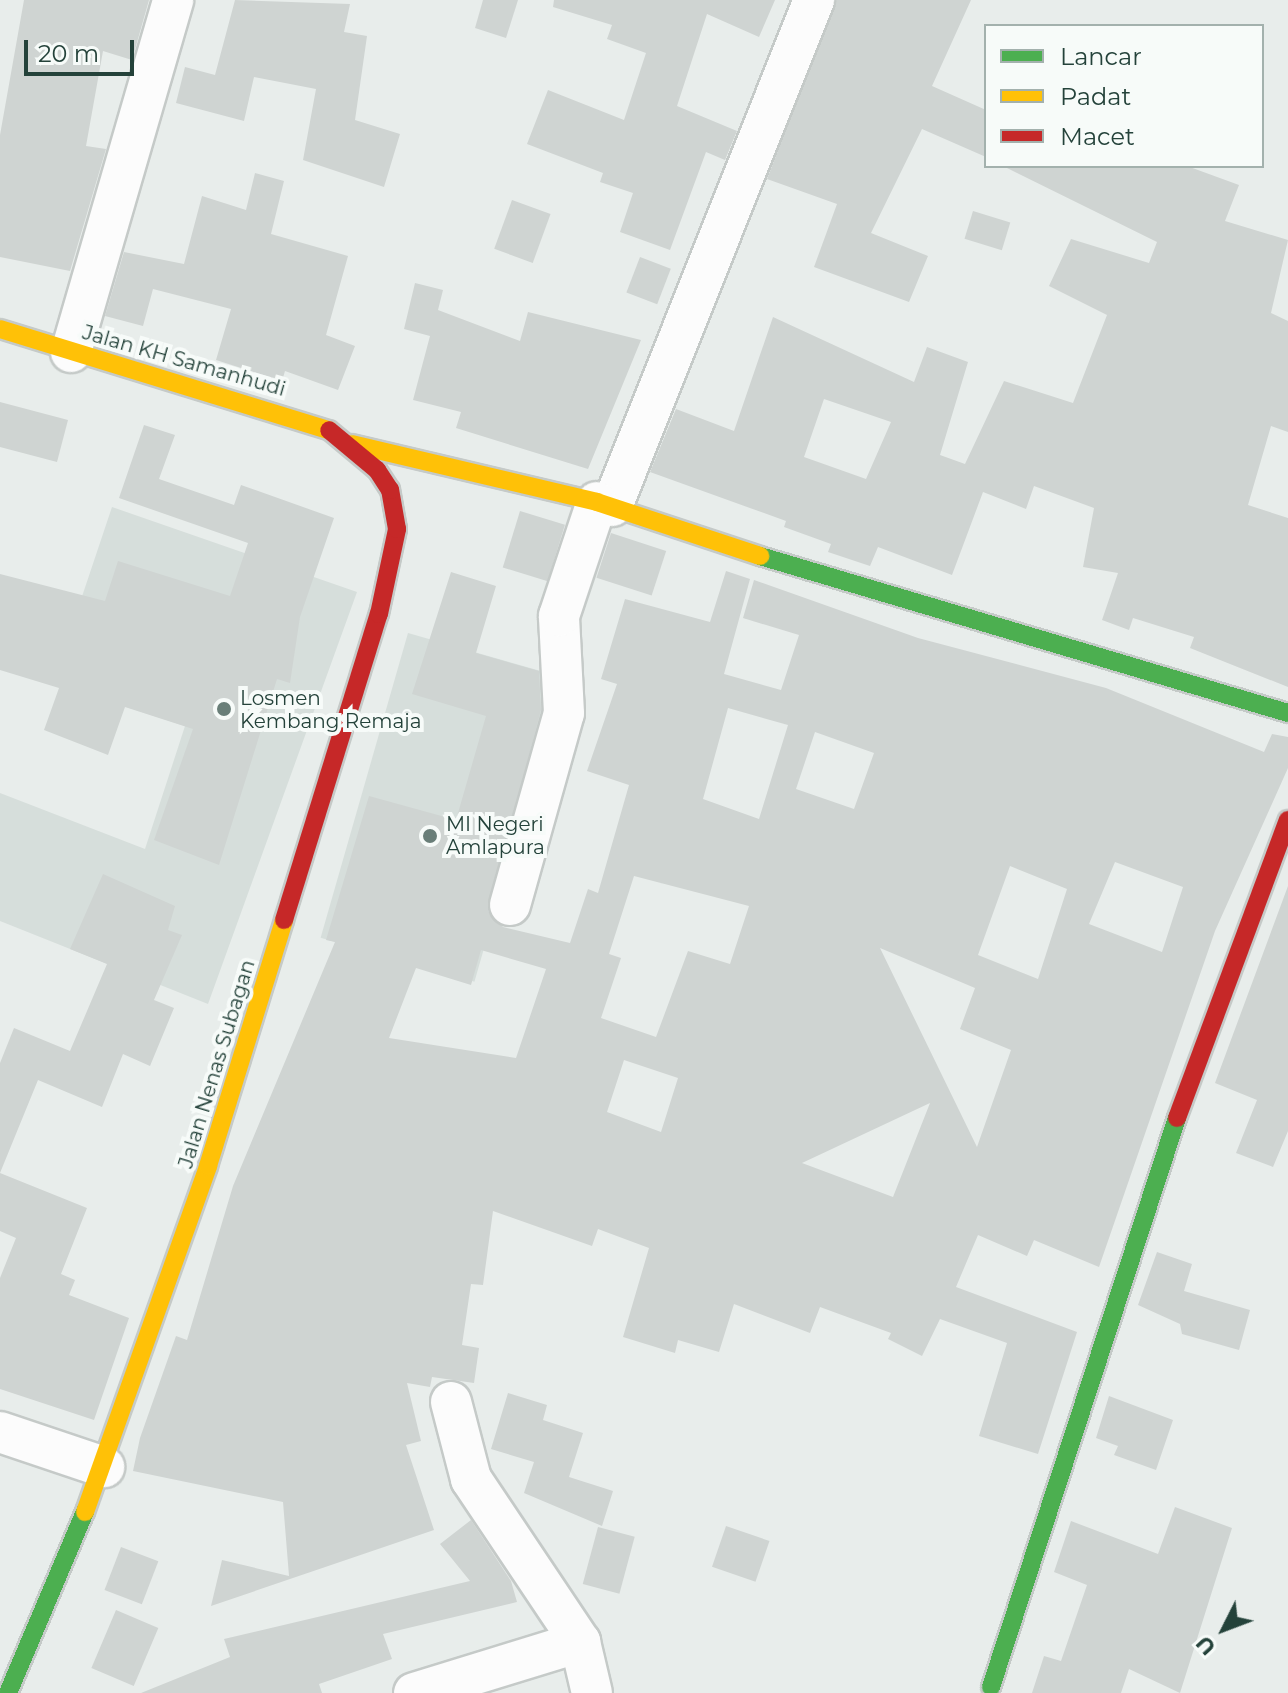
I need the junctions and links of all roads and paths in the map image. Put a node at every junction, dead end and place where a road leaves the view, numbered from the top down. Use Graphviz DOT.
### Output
graph roads {
  1 [pos="173,0"];
  2 [pos="814,0"];
  3 [pos="0,329"];
  4 [pos="71,352"];
  5 [pos="352,444"];
  6 [pos="604,504"];
  7 [pos="1288,713"];
  8 [pos="1288,820"];
  9 [pos="510,905"];
  10 [pos="451,1402"];
  11 [pos="0,1432"];
  12 [pos="104,1467"];
  13 [pos="580,1642"];
  14 [pos="991,1687"];
  15 [pos="8,1693"];
  16 [pos="414,1693"];
  17 [pos="592,1693"];
  1 -- 4 [label="street"];
  2 -- 6 [label="street"];
  3 -- 4 [label="street, Jalan KH Samanhudi"];
  4 -- 5 [label="street, Jalan KH Samanhudi"];
  5 -- 6 [label="street"];
  5 -- 12 [label="street, Jalan Nenas Subagan"];
  6 -- 7 [label="street"];
  6 -- 9 [label="street"];
  8 -- 14 [label="street"];
  10 -- 13 [label="street"];
  11 -- 12 [label="street"];
  12 -- 15 [label="street, Jalan Nenas Subagan"];
  13 -- 16 [label="street"];
  13 -- 17 [label="street"];
}
